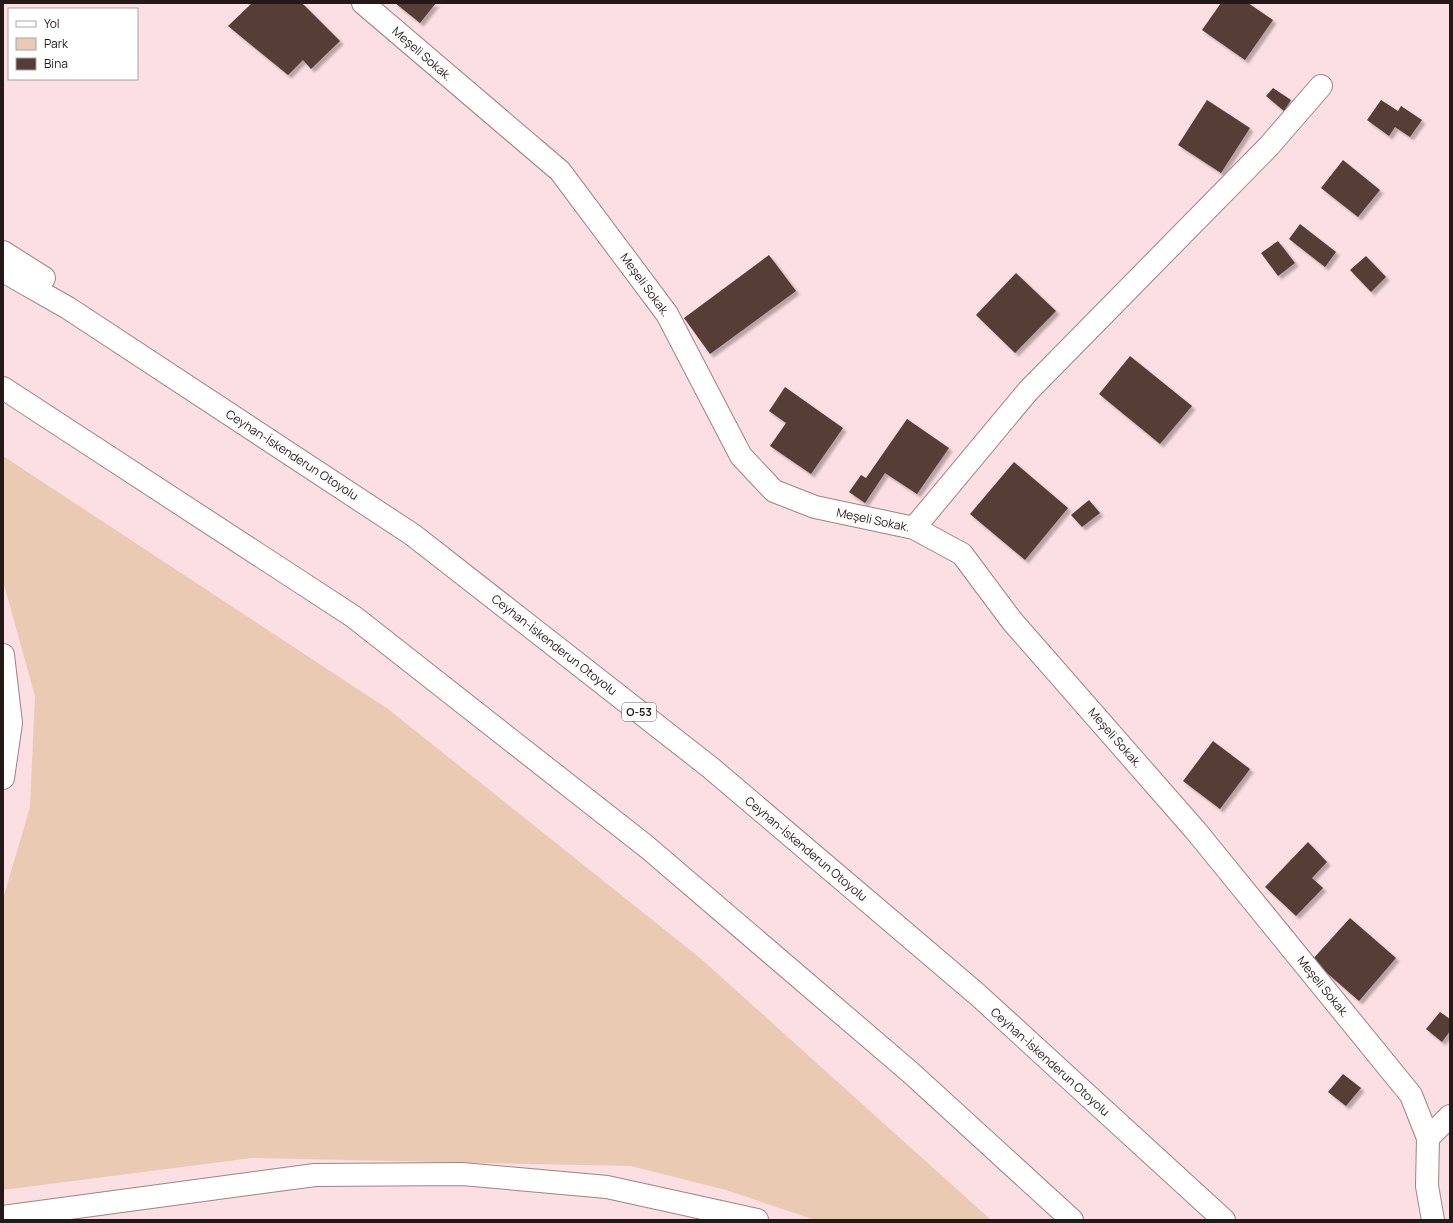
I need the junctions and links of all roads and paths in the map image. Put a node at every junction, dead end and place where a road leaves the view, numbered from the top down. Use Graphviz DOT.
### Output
graph roads {
  1 [pos="363,3"];
  2 [pos="1321,86"];
  3 [pos="3,252"];
  4 [pos="3,271"];
  5 [pos="3,388"];
  6 [pos="914,528"];
  7 [pos="413,535"];
  8 [pos="3,655"];
  9 [pos="3,778"];
  10 [pos="1450,1116"];
  11 [pos="1428,1138"];
  12 [pos="3,1217"];
  13 [pos="757,1220"];
  14 [pos="1072,1220"];
  15 [pos="1224,1220"];
  16 [pos="1432,1220"];
  1 -- 6 [label="main road, Meşeli Sokak."];
  2 -- 6 [label="main road"];
  3 -- 7 [label="main road"];
  4 -- 7 [label="main road, Ceyhan-İskenderun Otoyolu / O-53"];
  5 -- 14 [label="main road"];
  6 -- 11 [label="main road, Meşeli Sokak."];
  7 -- 15 [label="main road, Ceyhan-İskenderun Otoyolu / O-53"];
  8 -- 9 [label="main road"];
  10 -- 11 [label="main road"];
  11 -- 16 [label="main road"];
  12 -- 13 [label="main road"];
}
